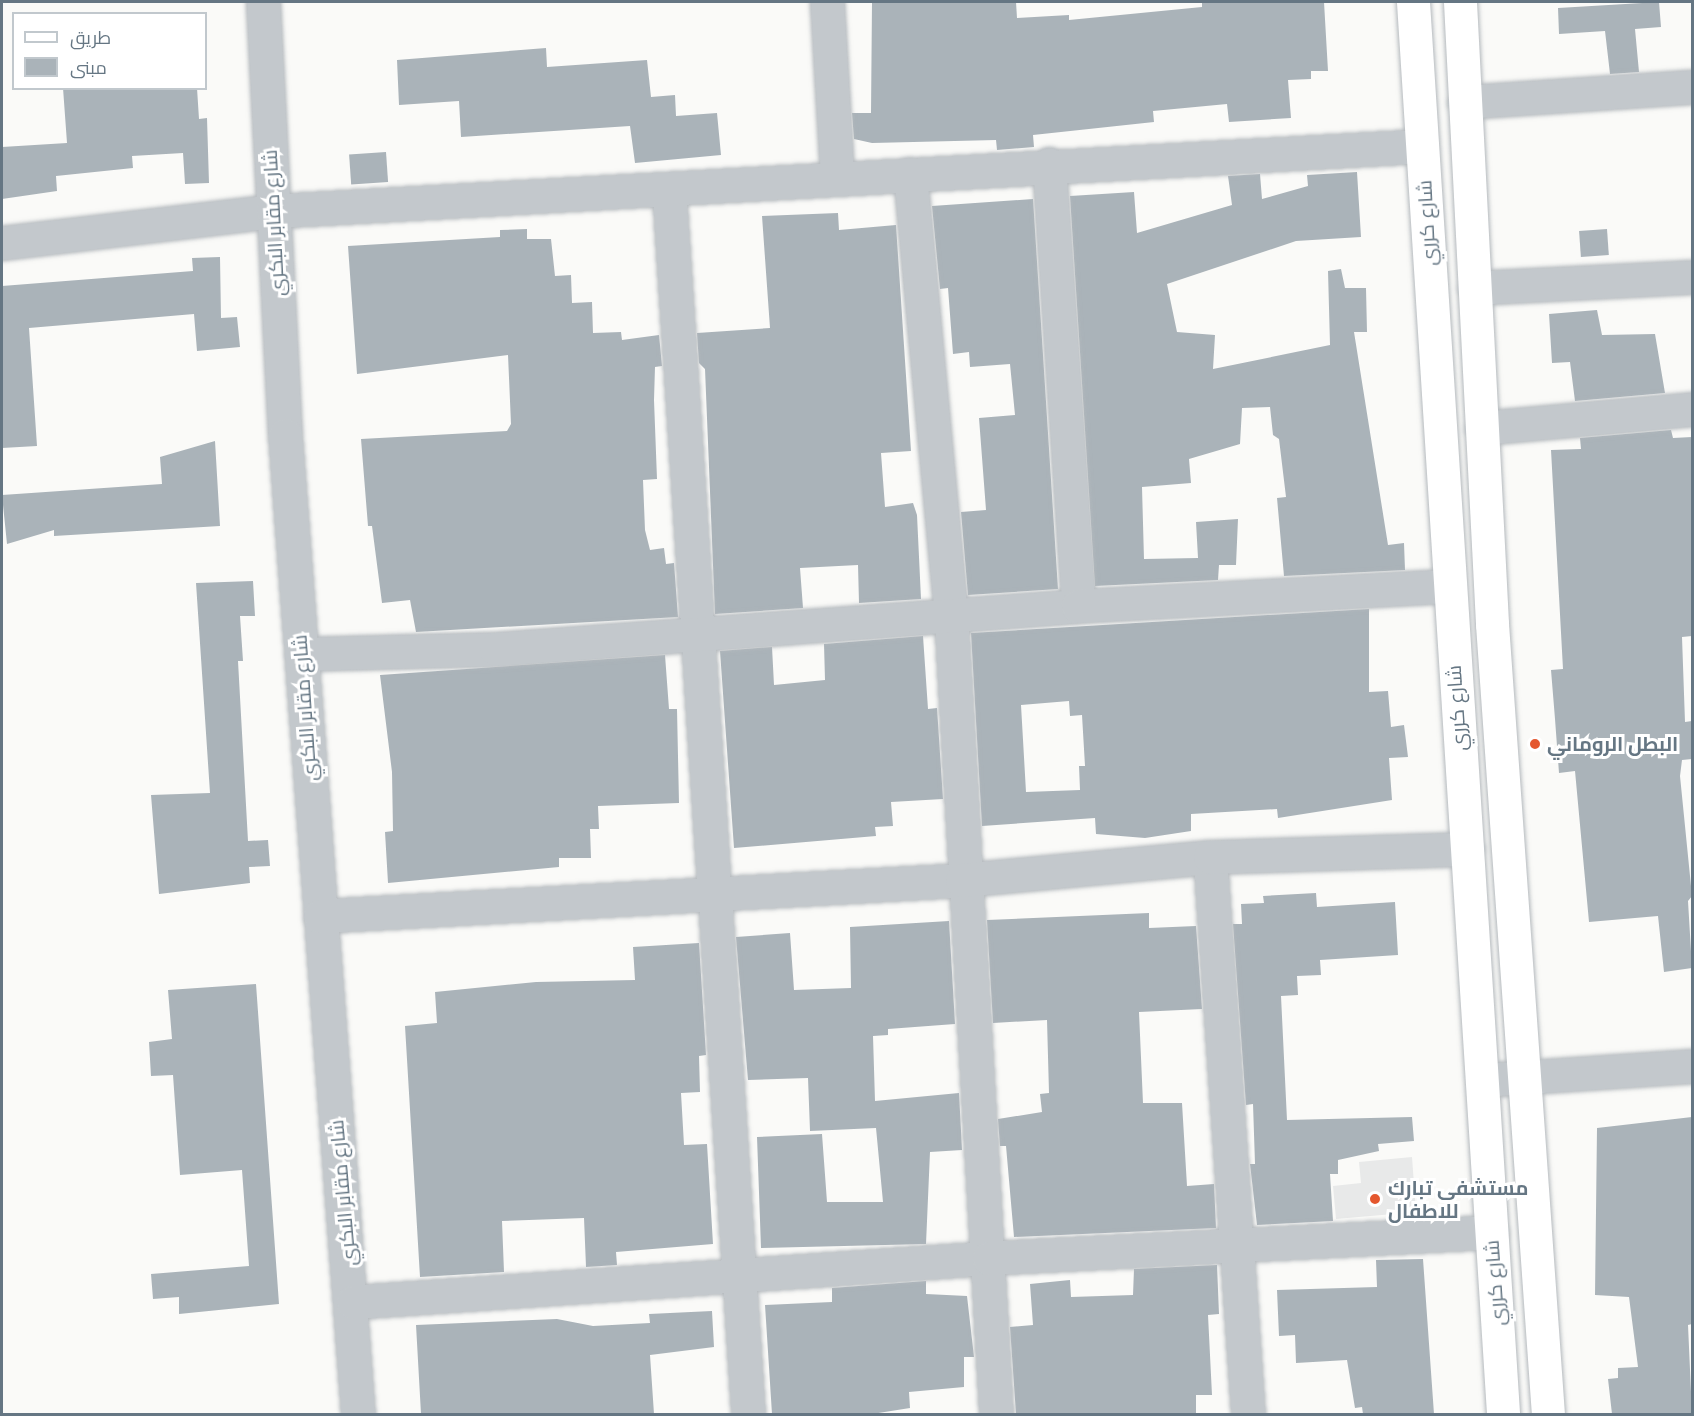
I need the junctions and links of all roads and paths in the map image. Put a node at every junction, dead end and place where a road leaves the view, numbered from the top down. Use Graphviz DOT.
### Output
graph roads {
  1 [pos="263,2"];
  2 [pos="827,2"];
  3 [pos="1413,2"];
  4 [pos="1460,2"];
  5 [pos="1692,87"];
  6 [pos="1464,102"];
  7 [pos="1422,146"];
  8 [pos="1049,164"];
  9 [pos="910,174"];
  10 [pos="837,178"];
  11 [pos="669,191"];
  12 [pos="273,211"];
  13 [pos="2,243"];
  14 [pos="1692,277"];
  15 [pos="1474,288"];
  16 [pos="1692,409"];
  17 [pos="1481,428"];
  18 [pos="1449,586"];
  19 [pos="1078,606"];
  20 [pos="951,616"];
  21 [pos="695,636"];
  22 [pos="301,654"];
  23 [pos="1468,849"];
  24 [pos="1210,857"];
  25 [pos="962,880"];
  26 [pos="711,894"];
  27 [pos="320,916"];
  28 [pos="1692,1066"];
  29 [pos="1527,1076"];
  30 [pos="1483,1080"];
  31 [pos="1492,1232"];
  32 [pos="1234,1245"];
  33 [pos="989,1258"];
  34 [pos="740,1275"];
  35 [pos="352,1302"];
  36 [pos="358,1414"];
  37 [pos="748,1414"];
  38 [pos="996,1414"];
  39 [pos="1248,1414"];
  40 [pos="1503,1414"];
  41 [pos="1548,1414"];
  1 -- 12 [label="street, شارع مقابر البكري"];
  2 -- 10 [label="street"];
  3 -- 7 [label="main road, شارع كرري"];
  4 -- 6 [label="main road, شارع كرري"];
  5 -- 6 [label="street"];
  6 -- 15 [label="main road, شارع كرري"];
  7 -- 8 [label="street"];
  7 -- 18 [label="main road, شارع كرري"];
  8 -- 9 [label="street"];
  8 -- 19 [label="street"];
  9 -- 10 [label="street"];
  9 -- 20 [label="street"];
  10 -- 11 [label="street"];
  11 -- 12 [label="street"];
  11 -- 21 [label="street"];
  12 -- 13 [label="street"];
  12 -- 22 [label="street, شارع مقابر البكري"];
  14 -- 15 [label="street"];
  15 -- 17 [label="main road, شارع كرري"];
  16 -- 17 [label="street"];
  17 -- 29 [label="main road, شارع كرري"];
  18 -- 19 [label="street"];
  18 -- 23 [label="main road, شارع كرري"];
  19 -- 20 [label="street"];
  20 -- 21 [label="street"];
  20 -- 25 [label="street"];
  21 -- 22 [label="street"];
  21 -- 26 [label="street"];
  22 -- 27 [label="street, شارع مقابر البكري"];
  23 -- 24 [label="street"];
  23 -- 30 [label="main road, شارع كرري"];
  24 -- 25 [label="street"];
  24 -- 32 [label="street"];
  25 -- 26 [label="street"];
  25 -- 33 [label="street"];
  26 -- 27 [label="street"];
  26 -- 34 [label="street"];
  27 -- 35 [label="street, شارع مقابر البكري"];
  28 -- 29 [label="street"];
  29 -- 30 [label="street"];
  29 -- 41 [label="main road, شارع كرري"];
  30 -- 31 [label="main road, شارع كرري"];
  31 -- 32 [label="street"];
  31 -- 40 [label="main road, شارع كرري"];
  32 -- 33 [label="street"];
  32 -- 39 [label="street"];
  33 -- 34 [label="street"];
  33 -- 38 [label="street"];
  34 -- 35 [label="street"];
  34 -- 37 [label="street"];
  35 -- 36 [label="street, شارع مقابر البكري"];
}
